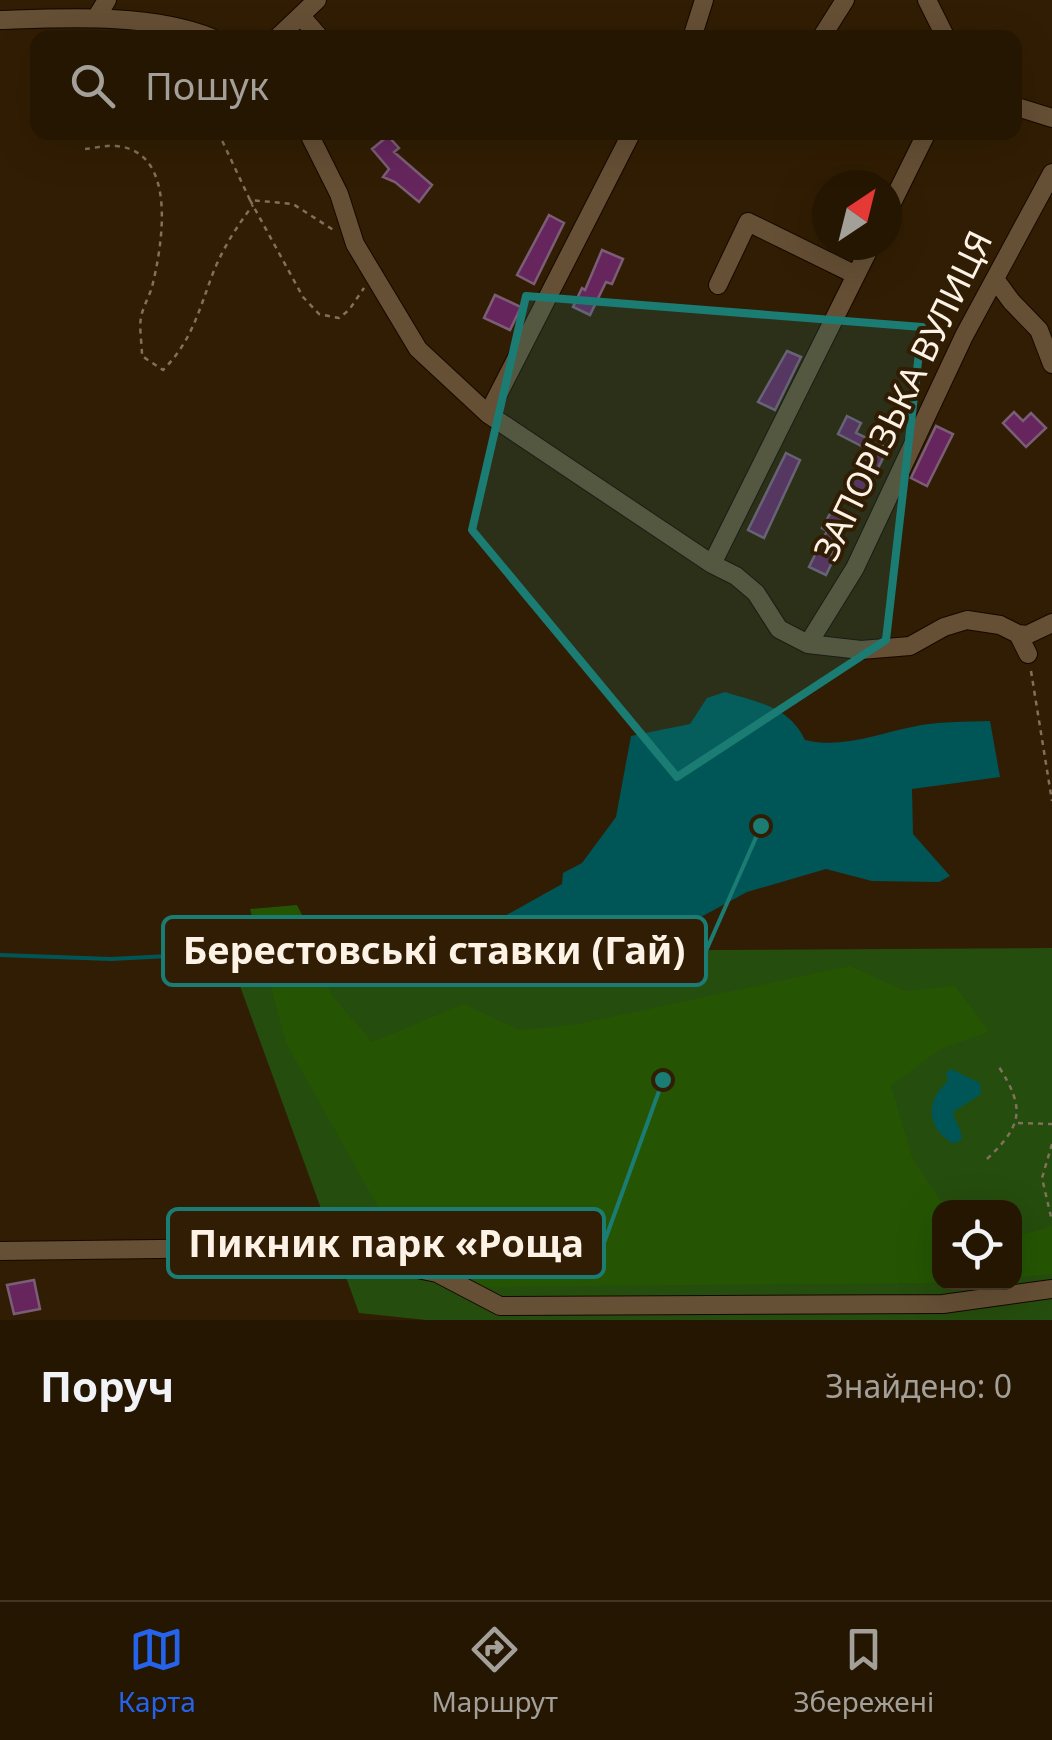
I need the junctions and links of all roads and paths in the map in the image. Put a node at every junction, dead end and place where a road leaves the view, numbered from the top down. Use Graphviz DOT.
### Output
graph roads {
  1 [pos="106,0"];
  2 [pos="704,0"];
  3 [pos="845,0"];
  4 [pos="926,0"];
  5 [pos="308,6"];
  6 [pos="96,18"];
  7 [pos="0,20"];
  8 [pos="194,30"];
  9 [pos="285,30"];
  10 [pos="317,30"];
  11 [pos="696,30"];
  12 [pos="827,30"];
  13 [pos="942,30"];
  14 [pos="1022,109"];
  15 [pos="1052,118"];
  16 [pos="222,140"];
  17 [pos="312,140"];
  18 [pos="628,140"];
  19 [pos="923,140"];
  20 [pos="85,149"];
  21 [pos="1052,173"];
  22 [pos="902,183"];
  23 [pos="252,202"];
  24 [pos="355,244"];
  25 [pos="864,260"];
  26 [pos="856,275"];
  27 [pos="994,278"];
  28 [pos="380,281"];
  29 [pos="718,285"];
  30 [pos="1052,364"];
  31 [pos="488,414"];
  32 [pos="712,564"];
  33 [pos="1052,623"];
  34 [pos="1018,634"];
  35 [pos="808,644"];
  36 [pos="1028,654"];
  37 [pos="1052,801"];
  38 [pos="999,1067"];
  39 [pos="1017,1123"];
  40 [pos="1052,1124"];
  41 [pos="1052,1144"];
  42 [pos="987,1158"];
  43 [pos="1052,1221"];
  44 [pos="0,1252"];
  45 [pos="1052,1289"];
  1 -- 6 [label="street"];
  2 -- 11 [label="street"];
  3 -- 12 [label="street"];
  4 -- 13 [label="street"];
  5 -- 9 [label="street"];
  5 -- 10 [label="street"];
  6 -- 7 [label="street"];
  6 -- 8 [label="street"];
  14 -- 15 [label="street"];
  16 -- 23 [label="path"];
  17 -- 24 [label="street"];
  18 -- 31 [label="street"];
  19 -- 22 [label="street"];
  20 -- 23 [label="path"];
  21 -- 27 [label="street, ЗАПОРІЗЬКА ВУЛИЦЯ"];
  23 -- 24 [label="path"];
  23 -- 28 [label="path"];
  24 -- 28 [label="street"];
  25 -- 26 [label="street"];
  26 -- 29 [label="street"];
  26 -- 32 [label="street"];
  27 -- 30 [label="street"];
  27 -- 35 [label="street, ЗАПОРІЗЬКА ВУЛИЦЯ"];
  28 -- 31 [label="street"];
  31 -- 32 [label="street"];
  32 -- 35 [label="street"];
  33 -- 34 [label="street"];
  34 -- 35 [label="street"];
  34 -- 36 [label="street"];
  36 -- 37 [label="path"];
  38 -- 39 [label="path"];
  39 -- 40 [label="path"];
  39 -- 42 [label="path"];
  41 -- 43 [label="path"];
  44 -- 45 [label="street"];
}
